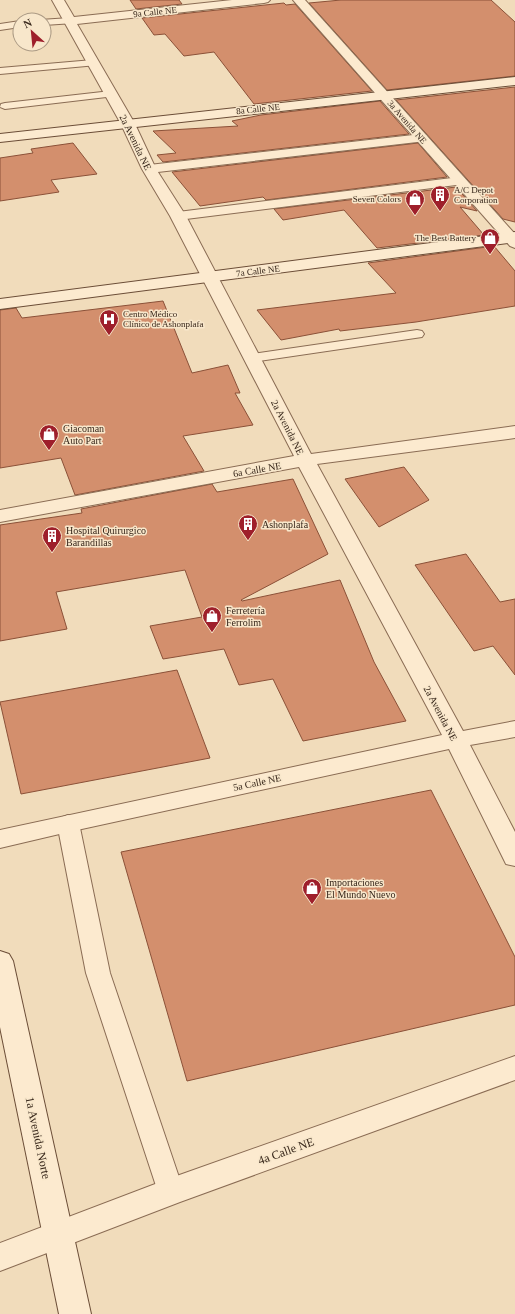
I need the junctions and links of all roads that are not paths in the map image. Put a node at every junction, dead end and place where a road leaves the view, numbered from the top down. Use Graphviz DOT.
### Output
graph roads {
  1 [pos="58,0"];
  2 [pos="264,0"];
  3 [pos="300,0"];
  4 [pos="70,21"];
  5 [pos="52,22"];
  6 [pos="12,25"];
  7 [pos="0,27"];
  8 [pos="93,63"];
  9 [pos="0,71"];
  10 [pos="515,81"];
  11 [pos="111,94"];
  12 [pos="384,95"];
  13 [pos="5,106"];
  14 [pos="128,124"];
  15 [pos="0,138"];
  16 [pos="422,138"];
  17 [pos="149,170"];
  18 [pos="460,181"];
  19 [pos="178,216"];
  20 [pos="513,240"];
  21 [pos="210,277"];
  22 [pos="0,304"];
  23 [pos="417,334"];
  24 [pos="252,358"];
  25 [pos="515,432"];
  26 [pos="305,460"];
  27 [pos="0,516"];
  28 [pos="515,729"];
  29 [pos="456,740"];
  30 [pos="68,823"];
  31 [pos="0,840"];
  32 [pos="515,857"];
  33 [pos="0,961"];
  34 [pos="515,1068"];
  35 [pos="171,1192"];
  36 [pos="58,1236"];
  37 [pos="0,1256"];
  38 [pos="75,1314"];
  1 -- 4 [label="street, 2a Avenida NE"];
  2 -- 4 [label="street, 9a Calle NE"];
  3 -- 12 [label="street, 3a Avenida NE"];
  4 -- 5 [label="lane"];
  4 -- 8 [label="street, 2a Avenida NE"];
  6 -- 7 [label="lane"];
  8 -- 9 [label="lane"];
  8 -- 11 [label="street, 2a Avenida NE"];
  10 -- 12 [label="street, 8a Calle NE"];
  11 -- 13 [label="lane"];
  11 -- 14 [label="street, 2a Avenida NE"];
  12 -- 14 [label="street, 8a Calle NE"];
  12 -- 16 [label="street, 3a Avenida NE"];
  14 -- 15 [label="street, 8a Calle NE"];
  14 -- 17 [label="street, 2a Avenida NE"];
  16 -- 17 [label="lane"];
  16 -- 18 [label="street, 3a Avenida NE"];
  17 -- 19 [label="street, 2a Avenida NE"];
  18 -- 19 [label="lane"];
  18 -- 20 [label="street, 3a Avenida NE"];
  19 -- 21 [label="street, 2a Avenida NE"];
  20 -- 21 [label="street, 7a Calle NE"];
  21 -- 22 [label="street, 7a Calle NE"];
  21 -- 24 [label="street, 2a Avenida NE"];
  23 -- 24 [label="lane"];
  24 -- 26 [label="street, 2a Avenida NE"];
  25 -- 26 [label="street, 6a Calle NE"];
  26 -- 27 [label="street, 6a Calle NE"];
  26 -- 29 [label="street, 2a Avenida NE"];
  28 -- 29 [label="street, 5a Calle NE"];
  29 -- 30 [label="street, 5a Calle NE"];
  29 -- 32 [label="street, 2a Avenida NE"];
  30 -- 31 [label="street, 5a Calle NE"];
  30 -- 35 [label="lane"];
  33 -- 36 [label="street, 1a Avenida Norte"];
  34 -- 35 [label="street, 4a Calle NE"];
  35 -- 36 [label="street, 4a Calle NE"];
  36 -- 37 [label="street, 4a Calle NE"];
  36 -- 38 [label="street, 1a Avenida Norte"];
}
